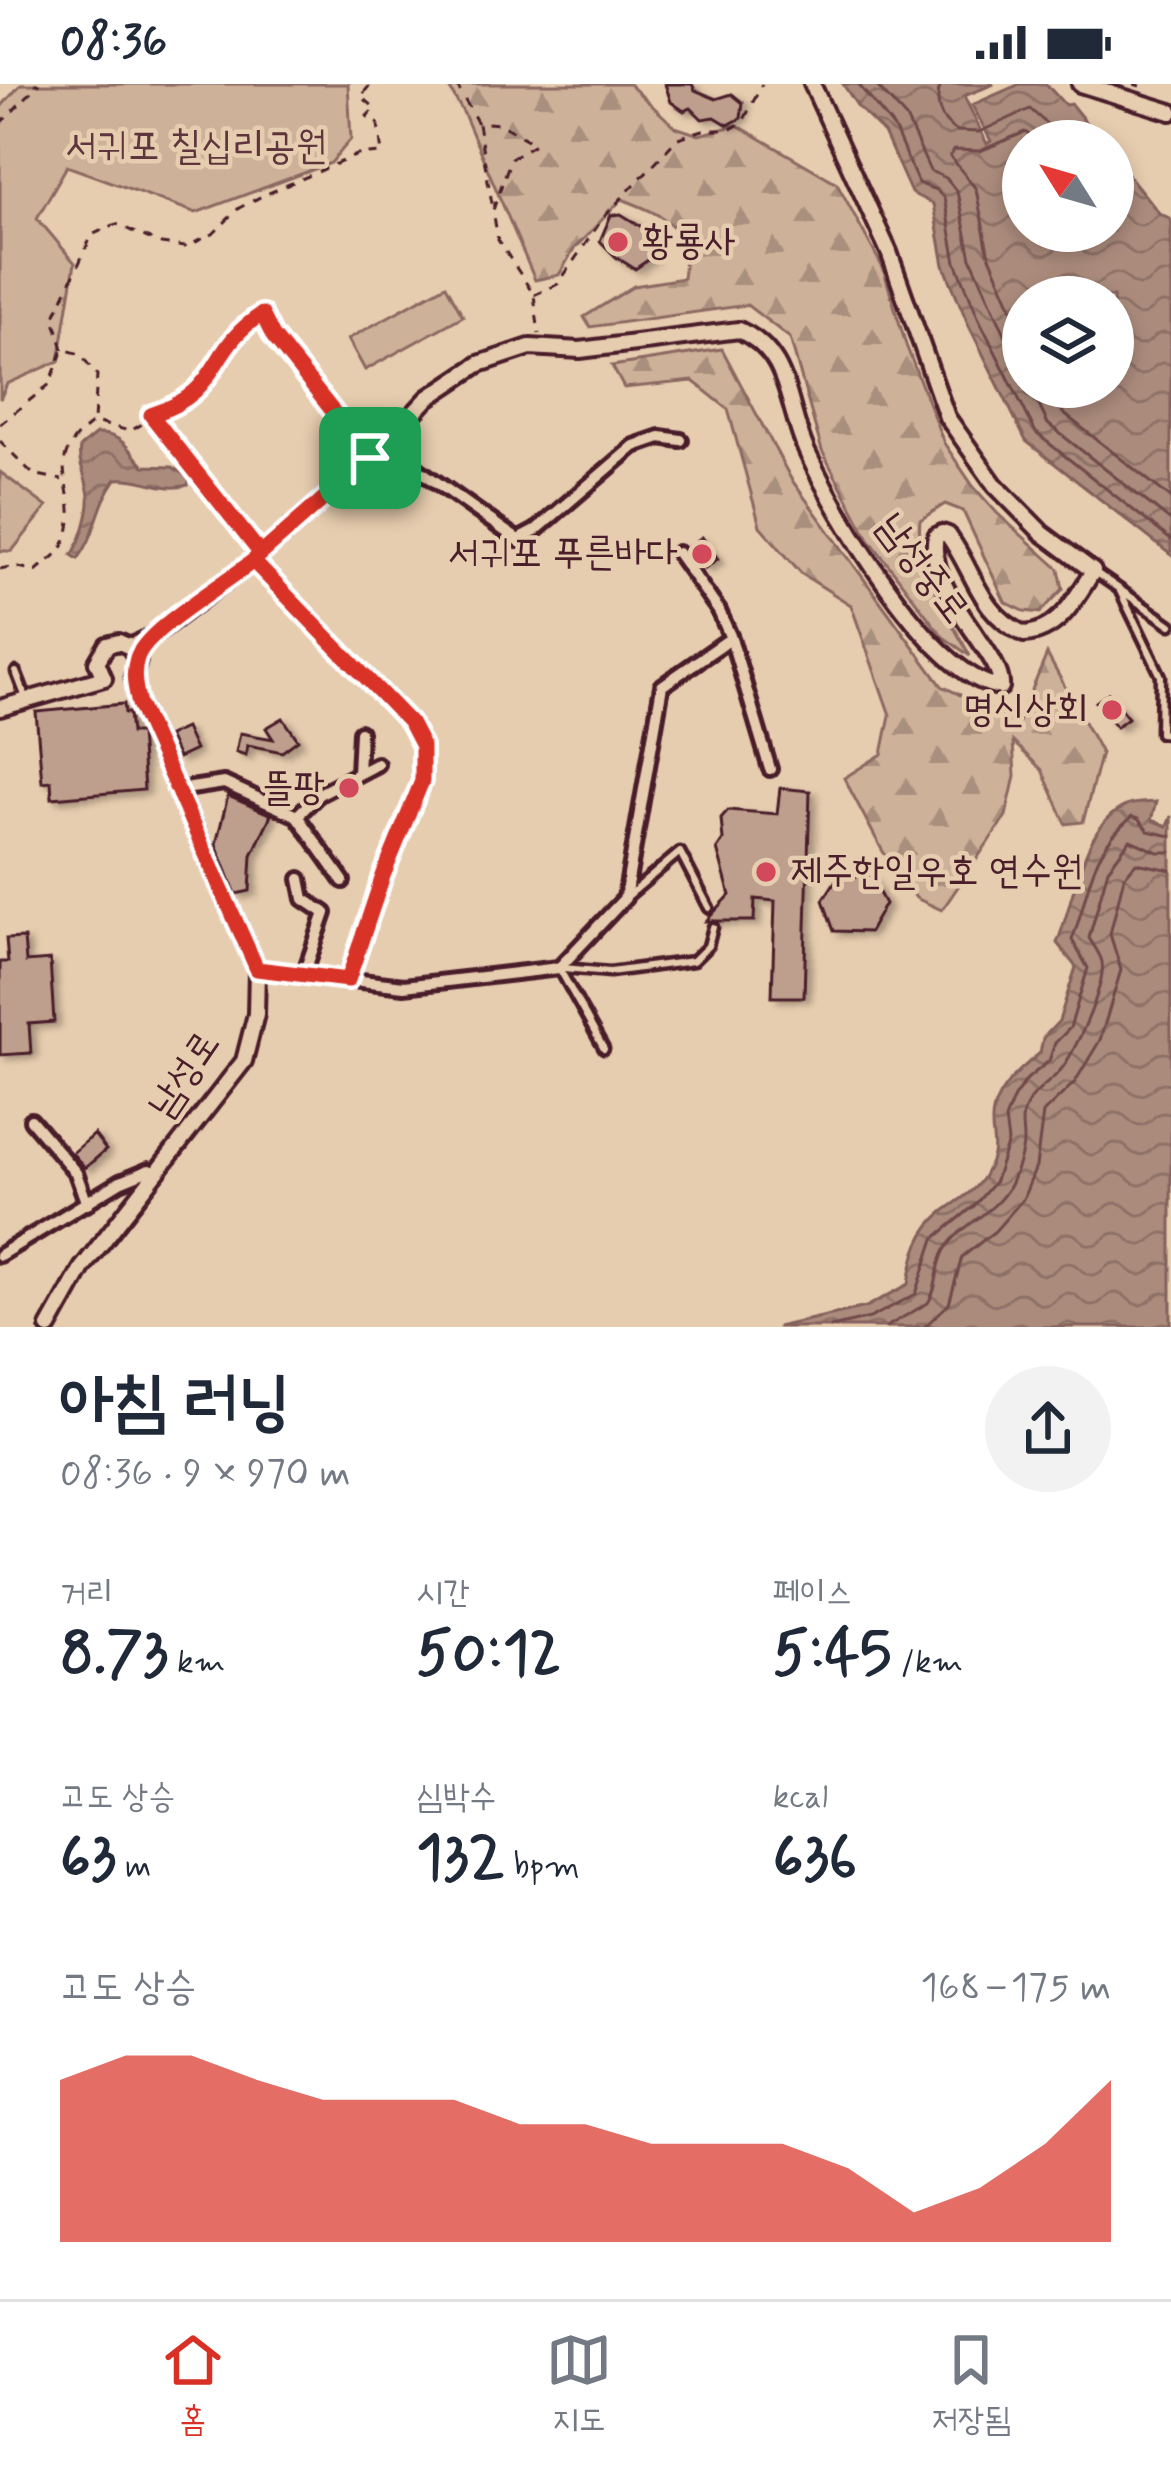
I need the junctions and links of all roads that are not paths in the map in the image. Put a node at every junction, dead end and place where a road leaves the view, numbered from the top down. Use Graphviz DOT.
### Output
graph roads {
  1 [pos="812,84"];
  2 [pos="1080,84"];
  3 [pos="1171,112"];
  4 [pos="273,336"];
  5 [pos="151,415"];
  6 [pos="681,440"];
  7 [pos="384,445"];
  8 [pos="370,458"];
  9 [pos="678,553"];
  10 [pos="257,558"];
  11 [pos="1093,571"];
  12 [pos="1119,589"];
  13 [pos="1171,625"];
  14 [pos="731,638"];
  15 [pos="134,652"];
  16 [pos="16,672"];
  17 [pos="101,673"];
  18 [pos="127,680"];
  19 [pos="27,701"];
  20 [pos="0,708"];
  21 [pos="360,732"];
  22 [pos="1171,734"];
  23 [pos="377,764"];
  24 [pos="770,769"];
  25 [pos="358,773"];
  26 [pos="178,790"];
  27 [pos="297,816"];
  28 [pos="300,879"];
  29 [pos="343,881"];
  30 [pos="625,898"];
  31 [pos="710,908"];
  32 [pos="713,926"];
  33 [pos="560,968"];
  34 [pos="257,969"];
  35 [pos="304,974"];
  36 [pos="348,980"];
  37 [pos="604,1049"];
  38 [pos="31,1120"];
  39 [pos="154,1174"];
  40 [pos="87,1204"];
  41 [pos="0,1255"];
  42 [pos="49,1327"];
  1 -- 11 [label="street"];
  2 -- 3 [label="street"];
  4 -- 8 [label="lane"];
  5 -- 10 [label="street"];
  6 -- 7 [label="street"];
  7 -- 8 [label="street, 남성중로"];
  7 -- 11 [label="street, 남성중로"];
  8 -- 10 [label="street, 남성중로"];
  9 -- 14 [label="street"];
  10 -- 15 [label="street, 남성중로"];
  10 -- 36 [label="street"];
  11 -- 12 [label="lane"];
  12 -- 13 [label="lane"];
  12 -- 22 [label="lane"];
  14 -- 24 [label="street"];
  14 -- 30 [label="street"];
  15 -- 17 [label="street"];
  15 -- 18 [label="street"];
  16 -- 19 [label="lane"];
  17 -- 18 [label="street"];
  17 -- 19 [label="street"];
  18 -- 26 [label="street, 남성로"];
  19 -- 20 [label="street"];
  21 -- 25 [label="street"];
  23 -- 25 [label="street"];
  25 -- 27 [label="street"];
  26 -- 27 [label="street"];
  26 -- 34 [label="street, 남성로"];
  27 -- 29 [label="street"];
  28 -- 35 [label="street"];
  30 -- 31 [label="lane"];
  30 -- 33 [label="street"];
  32 -- 33 [label="lane"];
  33 -- 36 [label="street"];
  33 -- 37 [label="lane"];
  34 -- 35 [label="street"];
  34 -- 39 [label="street, 남성로"];
  35 -- 36 [label="street"];
  38 -- 40 [label="street"];
  39 -- 40 [label="street"];
  39 -- 42 [label="street, 남성로"];
  40 -- 41 [label="street"];
}
